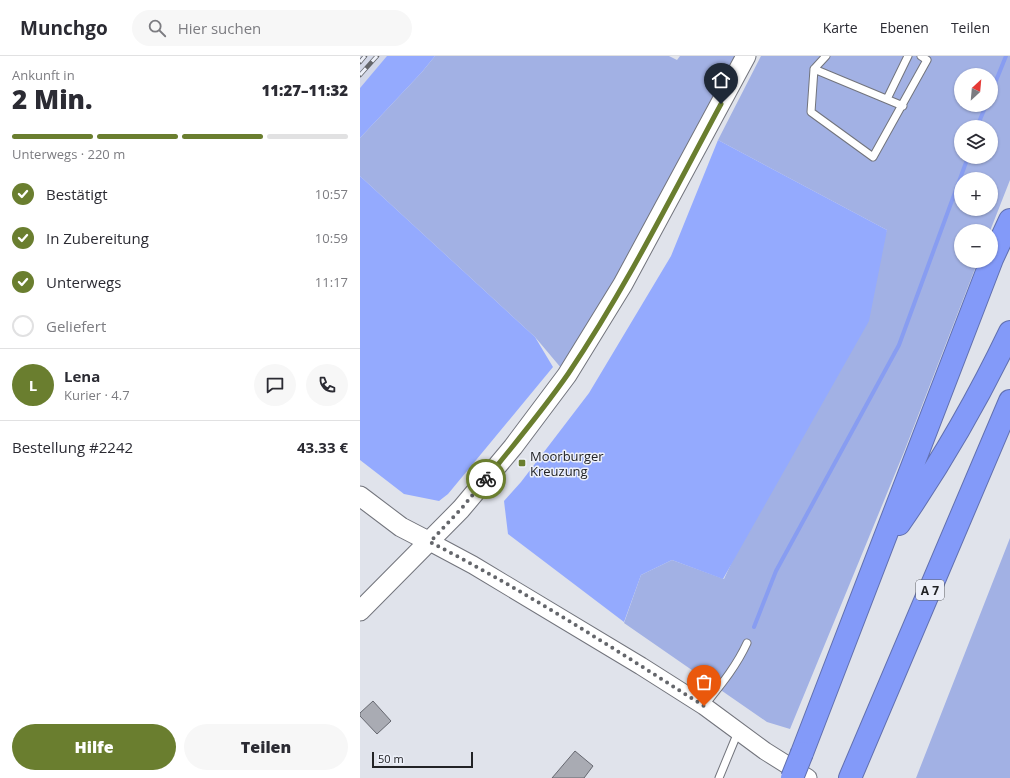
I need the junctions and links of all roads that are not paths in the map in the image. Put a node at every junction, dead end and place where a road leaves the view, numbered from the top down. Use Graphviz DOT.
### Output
graph roads {
  1 [pos="746,56"];
  2 [pos="826,56"];
  3 [pos="908,56"];
  4 [pos="921,56"];
  5 [pos="814,69"];
  6 [pos="887,99"];
  7 [pos="903,106"];
  8 [pos="1010,220"];
  9 [pos="1010,332"];
  10 [pos="1010,401"];
  11 [pos="360,496"];
  12 [pos="430,542"];
  13 [pos="876,560"];
  14 [pos="360,611"];
  15 [pos="746,643"];
  16 [pos="704,706"];
  17 [pos="738,732"];
  18 [pos="719,778"];
  19 [pos="792,778"];
  20 [pos="808,778"];
  21 [pos="850,778"];
  1 -- 12 [label="main road"];
  2 -- 5 [label="lane"];
  3 -- 6 [label="lane"];
  4 -- 7 [label="lane"];
  5 -- 6 [label="lane"];
  5 -- 7 [label="lane"];
  6 -- 7 [label="lane"];
  8 -- 13 [label="highway"];
  9 -- 13 [label="highway"];
  10 -- 21 [label="highway, A 7"];
  11 -- 12 [label="main road"];
  12 -- 14 [label="main road"];
  12 -- 16 [label="street"];
  13 -- 19 [label="highway, bridge"];
  15 -- 16 [label="lane"];
  16 -- 17 [label="street"];
  17 -- 18 [label="lane"];
  17 -- 20 [label="street"];
}
